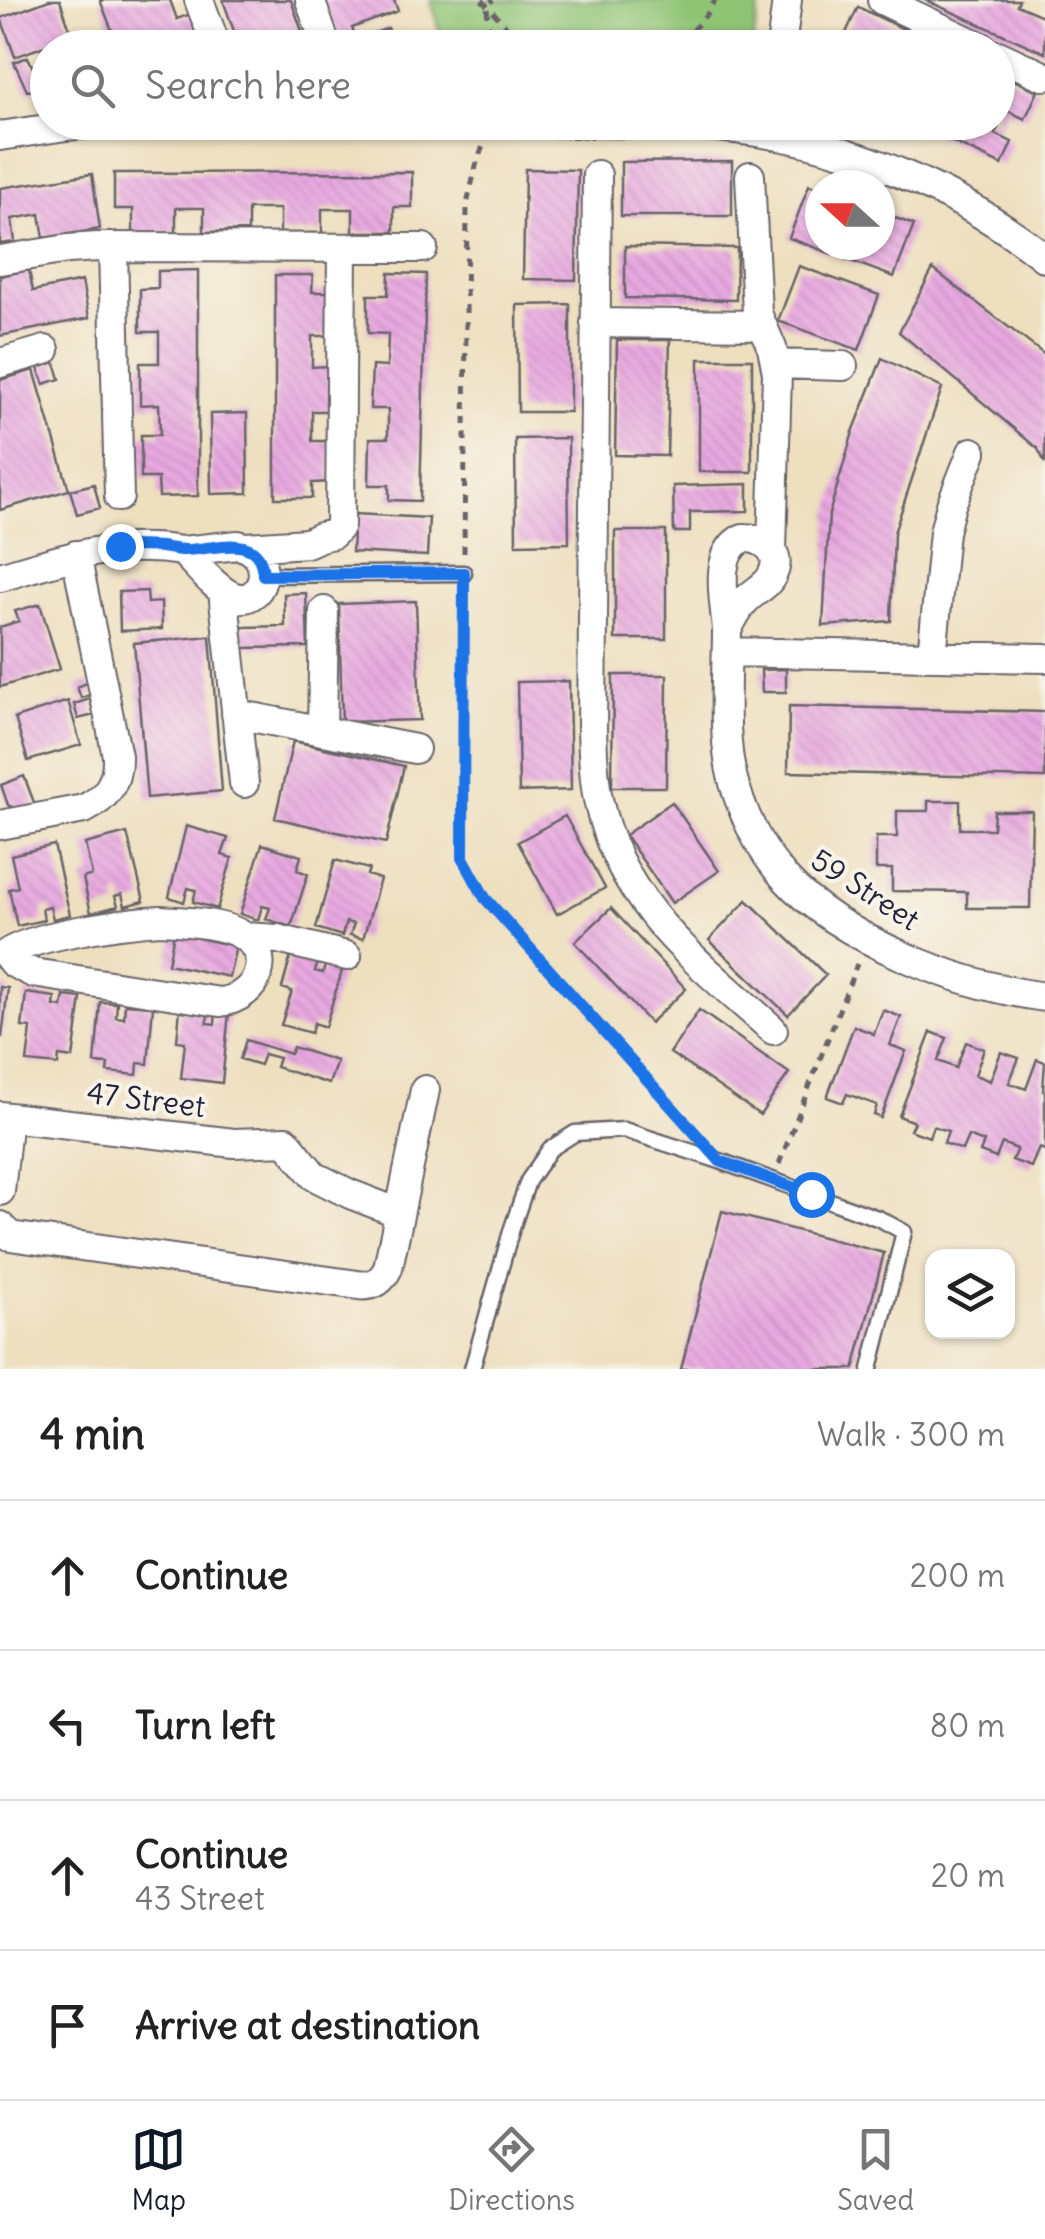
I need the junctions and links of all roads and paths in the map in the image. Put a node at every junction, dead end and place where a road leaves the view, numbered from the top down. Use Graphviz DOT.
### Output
graph roads {
  1 [pos="199,0"];
  2 [pos="310,0"];
  3 [pos="715,0"];
  4 [pos="788,0"];
  5 [pos="882,0"];
  6 [pos="487,2"];
  7 [pos="210,30"];
  8 [pos="321,30"];
  9 [pos="488,30"];
  10 [pos="510,30"];
  11 [pos="693,30"];
  12 [pos="784,30"];
  13 [pos="944,30"];
  14 [pos="1015,62"];
  15 [pos="1043,76"];
  16 [pos="30,131"];
  17 [pos="0,136"];
  18 [pos="485,140"];
  19 [pos="806,140"];
  20 [pos="597,175"];
  21 [pos="750,176"];
  22 [pos="114,248"];
  23 [pos="342,248"];
  24 [pos="422,248"];
  25 [pos="1045,258"];
  26 [pos="0,260"];
  27 [pos="596,324"];
  28 [pos="760,325"];
  29 [pos="45,350"];
  30 [pos="0,363"];
  31 [pos="776,364"];
  32 [pos="843,366"];
  33 [pos="972,452"];
  34 [pos="120,497"];
  35 [pos="242,546"];
  36 [pos="182,550"];
  37 [pos="772,550"];
  38 [pos="76,555"];
  39 [pos="464,573"];
  40 [pos="263,575"];
  41 [pos="0,576"];
  42 [pos="224,591"];
  43 [pos="324,611"];
  44 [pos="727,641"];
  45 [pos="932,656"];
  46 [pos="1045,658"];
  47 [pos="236,714"];
  48 [pos="322,731"];
  49 [pos="415,749"];
  50 [pos="244,783"];
  51 [pos="0,825"];
  52 [pos="245,937"];
  53 [pos="867,938"];
  54 [pos="3,955"];
  55 [pos="347,956"];
  56 [pos="1045,997"];
  57 [pos="773,1030"];
  58 [pos="425,1090"];
  59 [pos="4,1116"];
  60 [pos="720,1161"];
  61 [pos="773,1180"];
  62 [pos="0,1191"];
  63 [pos="399,1213"];
  64 [pos="0,1226"];
  65 [pos="472,1369"];
  66 [pos="870,1369"];
  1 -- 7 [label="street"];
  2 -- 8 [label="street"];
  3 -- 11 [label="path"];
  4 -- 12 [label="street"];
  5 -- 13 [label="street"];
  6 -- 9 [label="path"];
  6 -- 10 [label="path"];
  14 -- 15 [label="street"];
  16 -- 17 [label="street"];
  18 -- 39 [label="path"];
  19 -- 25 [label="street"];
  20 -- 27 [label="street"];
  21 -- 28 [label="street"];
  22 -- 23 [label="street"];
  22 -- 26 [label="street"];
  22 -- 34 [label="street"];
  23 -- 24 [label="street"];
  23 -- 35 [label="street"];
  27 -- 28 [label="street"];
  27 -- 57 [label="street"];
  28 -- 31 [label="street"];
  29 -- 30 [label="street"];
  31 -- 32 [label="street"];
  31 -- 37 [label="street"];
  33 -- 45 [label="street"];
  35 -- 36 [label="street"];
  35 -- 40 [label="street"];
  36 -- 38 [label="street"];
  36 -- 42 [label="street"];
  37 -- 44 [label="street"];
  37 -- 44 [label="street, 59 Street"];
  38 -- 41 [label="street"];
  38 -- 51 [label="street"];
  39 -- 40 [label="lane"];
  39 -- 60 [label="path"];
  40 -- 42 [label="street"];
  42 -- 47 [label="street"];
  43 -- 48 [label="street"];
  44 -- 45 [label="street"];
  44 -- 53 [label="street, 59 Street"];
  45 -- 46 [label="street"];
  47 -- 48 [label="street"];
  47 -- 50 [label="street"];
  48 -- 49 [label="street"];
  52 -- 54 [label="street"];
  52 -- 54 [label="street"];
  52 -- 55 [label="street"];
  53 -- 56 [label="street, 59 Street"];
  53 -- 61 [label="path"];
  58 -- 63 [label="street"];
  59 -- 62 [label="street"];
  59 -- 63 [label="street, 47 Street"];
  60 -- 61 [label="lane"];
  60 -- 65 [label="lane"];
  61 -- 66 [label="lane"];
  63 -- 64 [label="street"];
}
